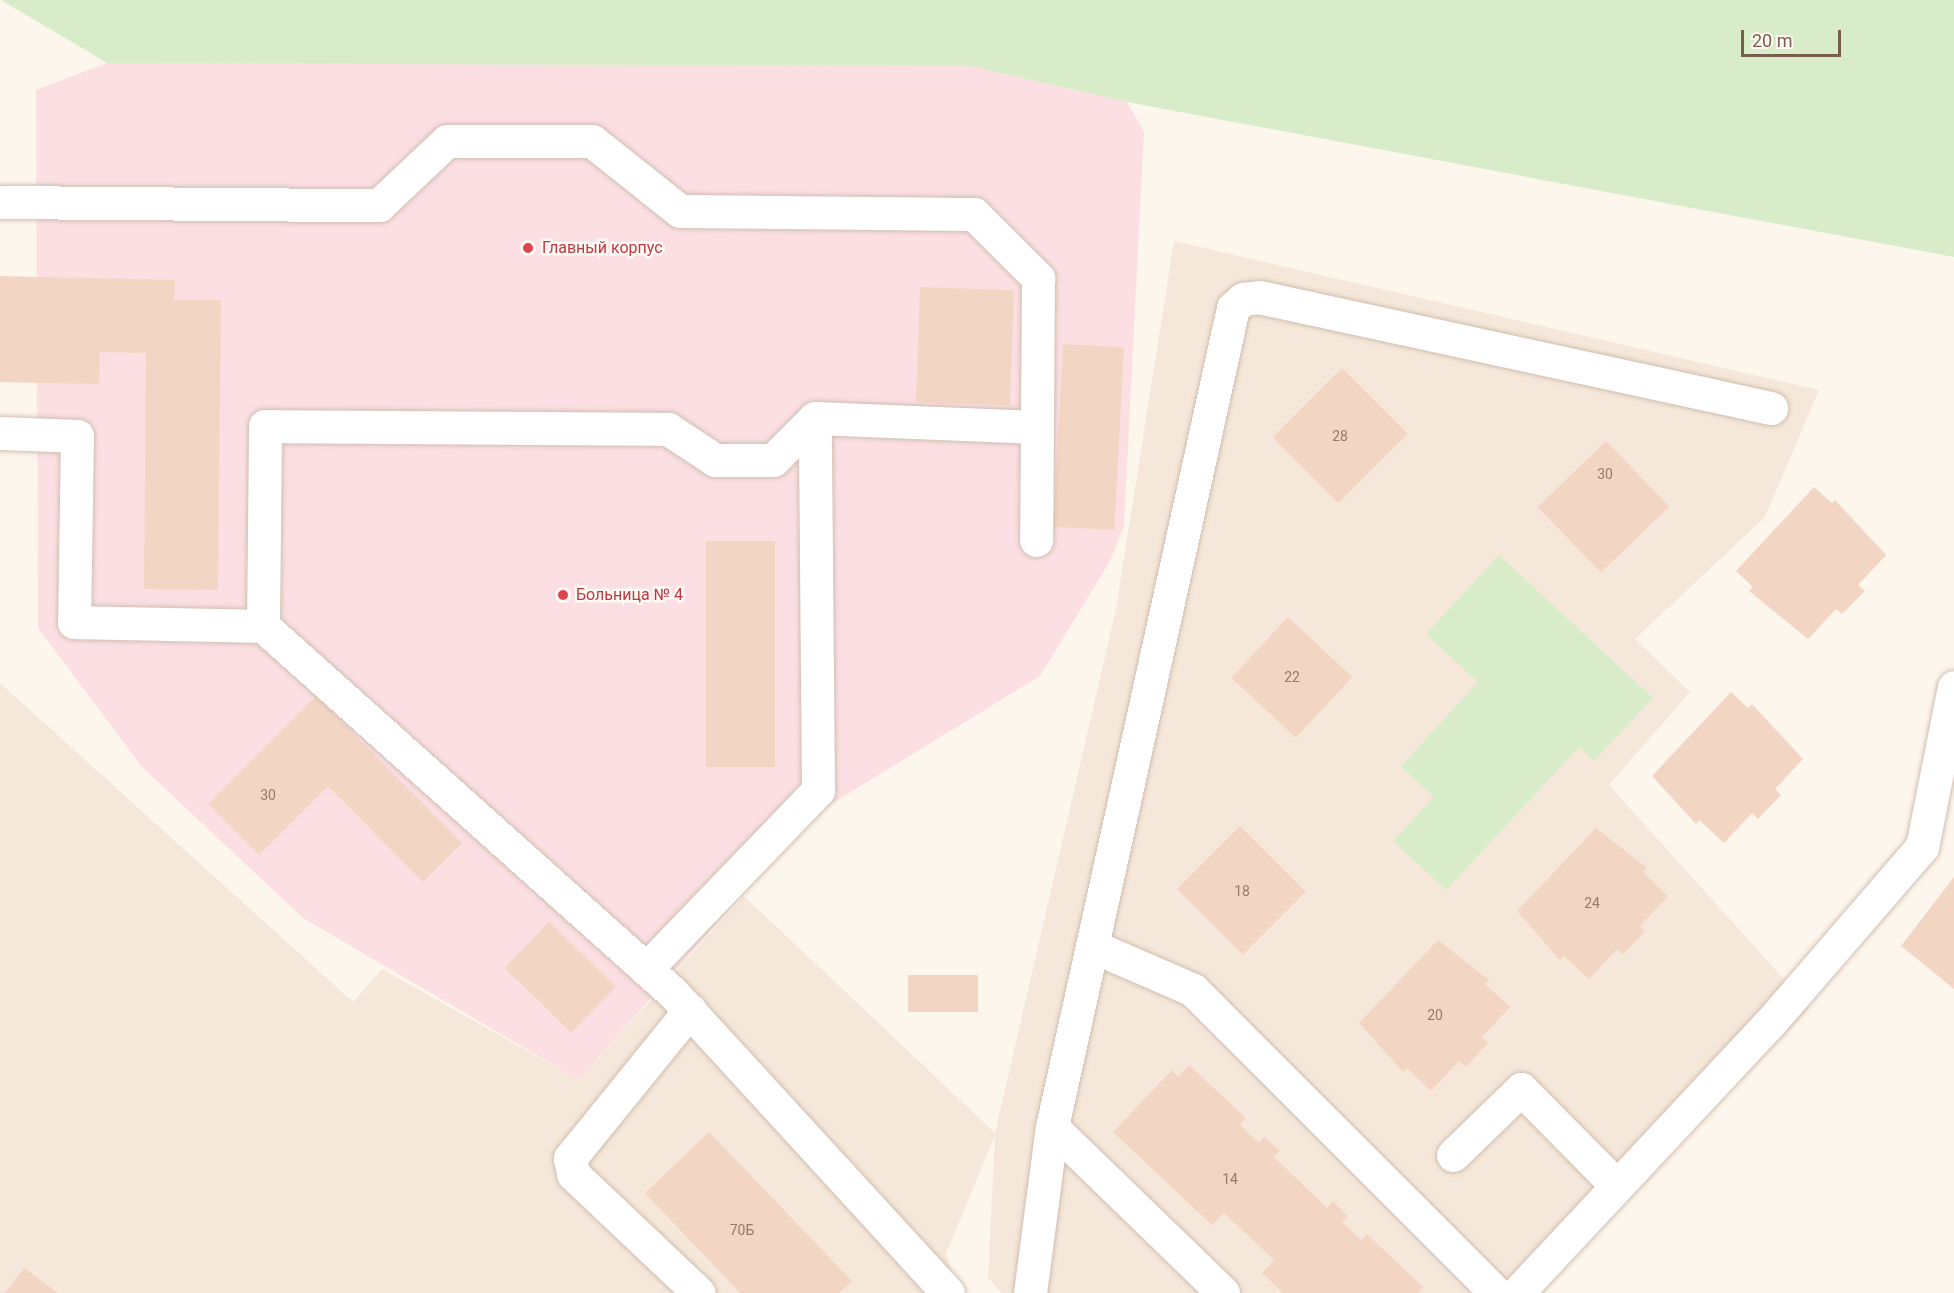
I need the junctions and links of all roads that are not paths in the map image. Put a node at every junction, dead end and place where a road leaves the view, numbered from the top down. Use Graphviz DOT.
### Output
graph roads {
  1 [pos="0,202"];
  2 [pos="1771,408"];
  3 [pos="815,418"];
  4 [pos="1037,427"];
  5 [pos="0,433"];
  6 [pos="1036,540"];
  7 [pos="263,626"];
  8 [pos="1954,687"];
  9 [pos="1092,946"];
  10 [pos="646,969"];
  11 [pos="690,1011"];
  12 [pos="1052,1127"];
  13 [pos="1453,1155"];
  14 [pos="1617,1186"];
  15 [pos="699,1293"];
  16 [pos="948,1293"];
  17 [pos="1030,1293"];
  18 [pos="1223,1293"];
  19 [pos="1496,1293"];
  20 [pos="1518,1293"];
  1 -- 4 [label="lane"];
  2 -- 9 [label="lane"];
  3 -- 4 [label="lane"];
  3 -- 7 [label="lane"];
  3 -- 10 [label="lane"];
  4 -- 6 [label="lane"];
  5 -- 7 [label="lane"];
  7 -- 10 [label="lane"];
  8 -- 14 [label="lane"];
  9 -- 12 [label="lane"];
  9 -- 19 [label="lane"];
  10 -- 11 [label="lane"];
  11 -- 15 [label="lane"];
  11 -- 16 [label="lane"];
  12 -- 17 [label="lane"];
  12 -- 18 [label="lane"];
  13 -- 14 [label="lane"];
  14 -- 20 [label="lane"];
}
